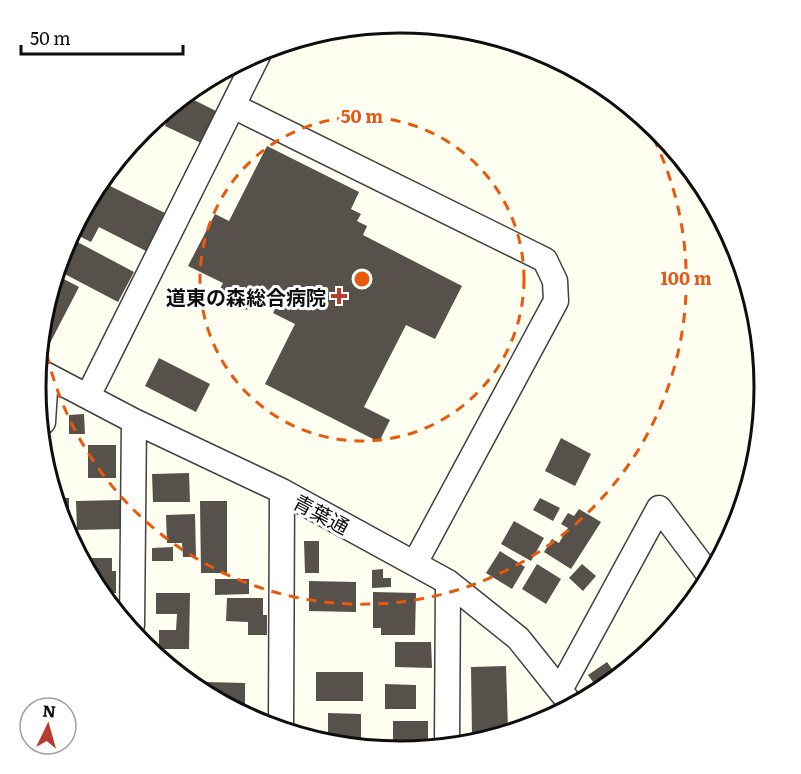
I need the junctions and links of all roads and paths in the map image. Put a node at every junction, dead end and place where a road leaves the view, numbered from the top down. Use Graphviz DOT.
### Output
graph roads {
  1 [pos="253,66"];
  2 [pos="233,106"];
  3 [pos="47,375"];
  4 [pos="88,396"];
  5 [pos="134,420"];
  6 [pos="282,491"];
  7 [pos="415,563"];
  8 [pos="704,568"];
  9 [pos="448,582"];
  10 [pos="132,618"];
  11 [pos="565,697"];
  12 [pos="281,720"];
  13 [pos="447,738"];
  1 -- 2 [label="street"];
  2 -- 4 [label="street"];
  2 -- 7 [label="street"];
  3 -- 4 [label="street, 青葉通"];
  4 -- 5 [label="street, 青葉通"];
  5 -- 6 [label="street, 青葉通"];
  5 -- 10 [label="street"];
  6 -- 7 [label="street, 青葉通"];
  6 -- 12 [label="street"];
  7 -- 9 [label="street, 青葉通"];
  8 -- 11 [label="street"];
  9 -- 11 [label="street, 青葉通"];
  9 -- 13 [label="street"];
}
